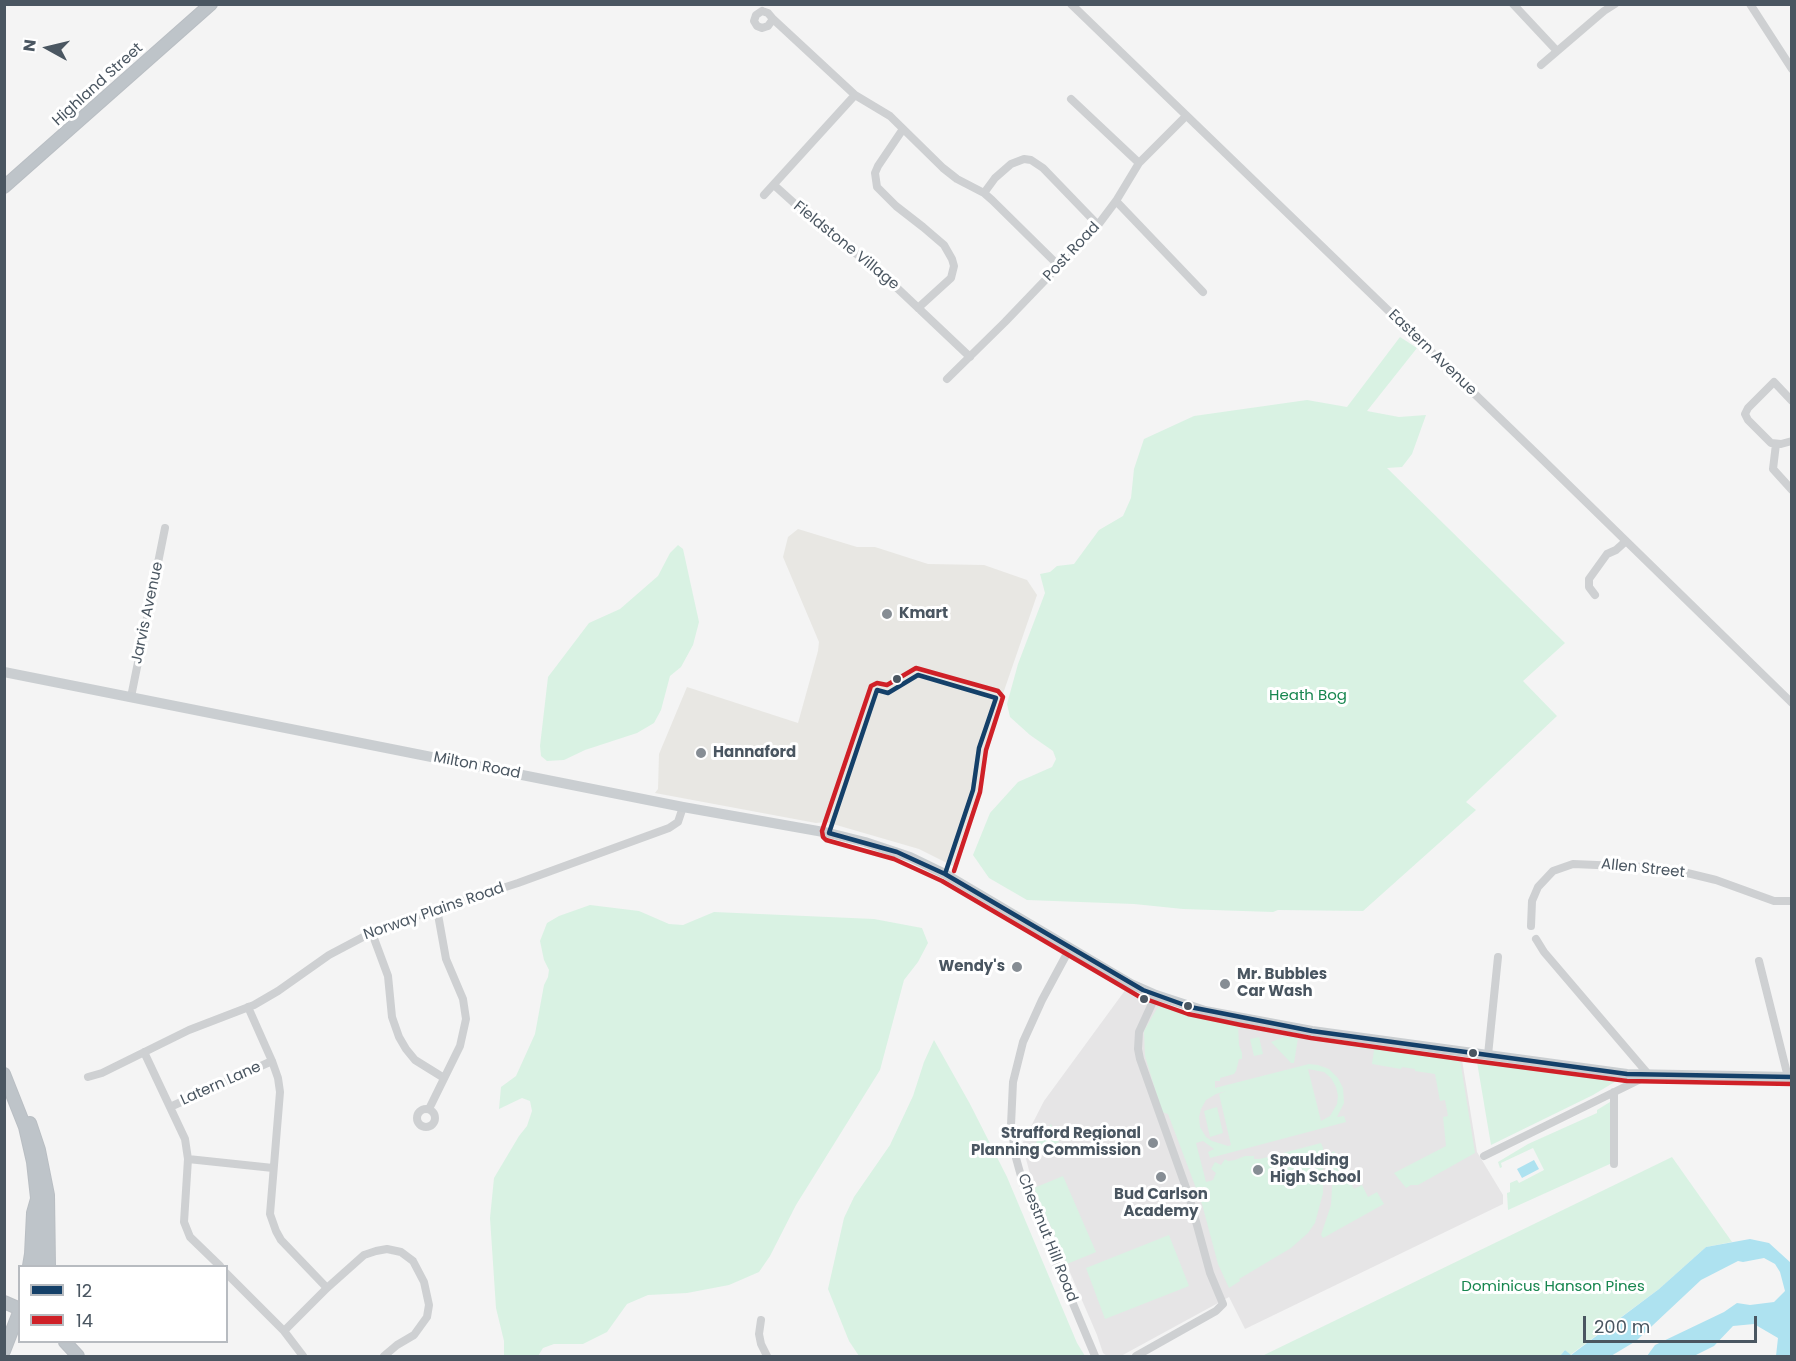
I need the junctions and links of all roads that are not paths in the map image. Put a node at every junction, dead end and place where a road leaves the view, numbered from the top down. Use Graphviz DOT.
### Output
graph roads {
  1 [pos="211,4"];
  2 [pos="1071,4"];
  3 [pos="1513,4"];
  4 [pos="1615,4"];
  5 [pos="1750,4"];
  6 [pos="773,19"];
  7 [pos="1557,51"];
  8 [pos="1790,64"];
  9 [pos="1541,65"];
  10 [pos="855,95"];
  11 [pos="1071,99"];
  12 [pos="1186,116"];
  13 [pos="903,129"];
  14 [pos="1139,163"];
  15 [pos="774,185"];
  16 [pos="4,187"];
  17 [pos="984,193"];
  18 [pos="764,195"];
  19 [pos="1116,201"];
  20 [pos="1098,225"];
  21 [pos="1059,266"];
  22 [pos="1203,292"];
  23 [pos="918,308"];
  24 [pos="970,357"];
  25 [pos="947,379"];
  26 [pos="1791,400"];
  27 [pos="1791,441"];
  28 [pos="1776,444"];
  29 [pos="1791,490"];
  30 [pos="165,528"];
  31 [pos="1626,541"];
  32 [pos="1595,595"];
  33 [pos="4,672"];
  34 [pos="131,697"];
  35 [pos="1791,703"];
  36 [pos="683,807"];
  37 [pos="1791,902"];
  38 [pos="437,909"];
  39 [pos="1532,926"];
  40 [pos="372,933"];
  41 [pos="1536,939"];
  42 [pos="1070,948"];
  43 [pos="1498,957"];
  44 [pos="1759,961"];
  45 [pos="1156,995"];
  46 [pos="248,1007"];
  47 [pos="144,1052"];
  48 [pos="1488,1055"];
  49 [pos="272,1061"];
  50 [pos="4,1074"];
  51 [pos="1649,1075"];
  52 [pos="88,1077"];
  53 [pos="1790,1077"];
  54 [pos="444,1078"];
  55 [pos="1614,1092"];
  56 [pos="17,1106"];
  57 [pos="171,1107"];
  58 [pos="429,1109"];
  59 [pos="1484,1156"];
  60 [pos="188,1159"];
  61 [pos="1614,1164"];
  62 [pos="273,1168"];
  63 [pos="37,1198"];
  64 [pos="29,1265"];
  65 [pos="38,1265"];
  66 [pos="49,1265"];
  67 [pos="219,1265"];
  68 [pos="228,1275"];
  69 [pos="327,1288"];
  70 [pos="4,1302"];
  71 [pos="18,1308"];
  72 [pos="18,1314"];
  73 [pos="761,1320"];
  74 [pos="284,1331"];
  75 [pos="18,1338"];
  76 [pos="67,1343"];
  77 [pos="4,1351"];
  78 [pos="10,1356"];
  79 [pos="79,1356"];
  80 [pos="303,1356"];
  81 [pos="384,1356"];
  82 [pos="767,1356"];
  83 [pos="1095,1356"];
  84 [pos="1136,1356"];
  1 -- 16 [label="highway, Highland Street"];
  2 -- 12 [label="street, Eastern Avenue"];
  3 -- 7 [label="street"];
  4 -- 7 [label="street"];
  5 -- 8 [label="street"];
  6 -- 10 [label="street"];
  7 -- 9 [label="street"];
  10 -- 13 [label="street"];
  10 -- 15 [label="street"];
  11 -- 14 [label="street"];
  12 -- 14 [label="street, Post Road"];
  12 -- 31 [label="street, Eastern Avenue"];
  13 -- 17 [label="street"];
  13 -- 23 [label="street"];
  14 -- 19 [label="street, Post Road"];
  15 -- 18 [label="street"];
  15 -- 23 [label="street, Fieldstone Village"];
  17 -- 20 [label="street"];
  17 -- 21 [label="street"];
  19 -- 20 [label="street, Post Road"];
  19 -- 22 [label="street"];
  20 -- 21 [label="street, Post Road"];
  21 -- 24 [label="street, Post Road"];
  23 -- 24 [label="street, Fieldstone Village"];
  24 -- 25 [label="street, Post Road"];
  26 -- 28 [label="street"];
  27 -- 28 [label="street"];
  28 -- 29 [label="street"];
  30 -- 34 [label="street, Jarvis Avenue"];
  31 -- 32 [label="street"];
  31 -- 35 [label="street, Eastern Avenue"];
  33 -- 34 [label="main road, Milton Road"];
  34 -- 36 [label="main road, Milton Road"];
  36 -- 38 [label="street, Norway Plains Road"];
  36 -- 42 [label="main road, Milton Road"];
  37 -- 39 [label="street, Allen Street"];
  38 -- 40 [label="street, Norway Plains Road"];
  38 -- 54 [label="street"];
  40 -- 46 [label="street, Norway Plains Road"];
  40 -- 54 [label="street"];
  41 -- 51 [label="street"];
  42 -- 45 [label="main road, Milton Road"];
  42 -- 83 [label="street, Chestnut Hill Road"];
  43 -- 48 [label="street"];
  44 -- 53 [label="street"];
  45 -- 48 [label="main road, Milton Road"];
  45 -- 84 [label="street"];
  46 -- 47 [label="street, Norway Plains Road"];
  46 -- 49 [label="street"];
  47 -- 52 [label="street, Norway Plains Road"];
  47 -- 57 [label="street"];
  48 -- 51 [label="main road, Milton Road"];
  49 -- 57 [label="street, Latern Lane"];
  49 -- 62 [label="street"];
  50 -- 56 [label="highway"];
  51 -- 53 [label="main road, Milton Road"];
  51 -- 55 [label="street"];
  54 -- 58 [label="street"];
  55 -- 59 [label="street"];
  55 -- 61 [label="street"];
  56 -- 63 [label="highway"];
  56 -- 66 [label="highway"];
  57 -- 60 [label="street"];
  60 -- 62 [label="street"];
  60 -- 67 [label="street"];
  62 -- 69 [label="street"];
  63 -- 64 [label="highway"];
  63 -- 65 [label="highway"];
  68 -- 74 [label="street"];
  69 -- 74 [label="street"];
  69 -- 81 [label="street"];
  70 -- 71 [label="highway"];
  72 -- 77 [label="highway"];
  73 -- 82 [label="street"];
  74 -- 80 [label="street"];
  75 -- 78 [label="highway"];
  76 -- 79 [label="highway"];
}
